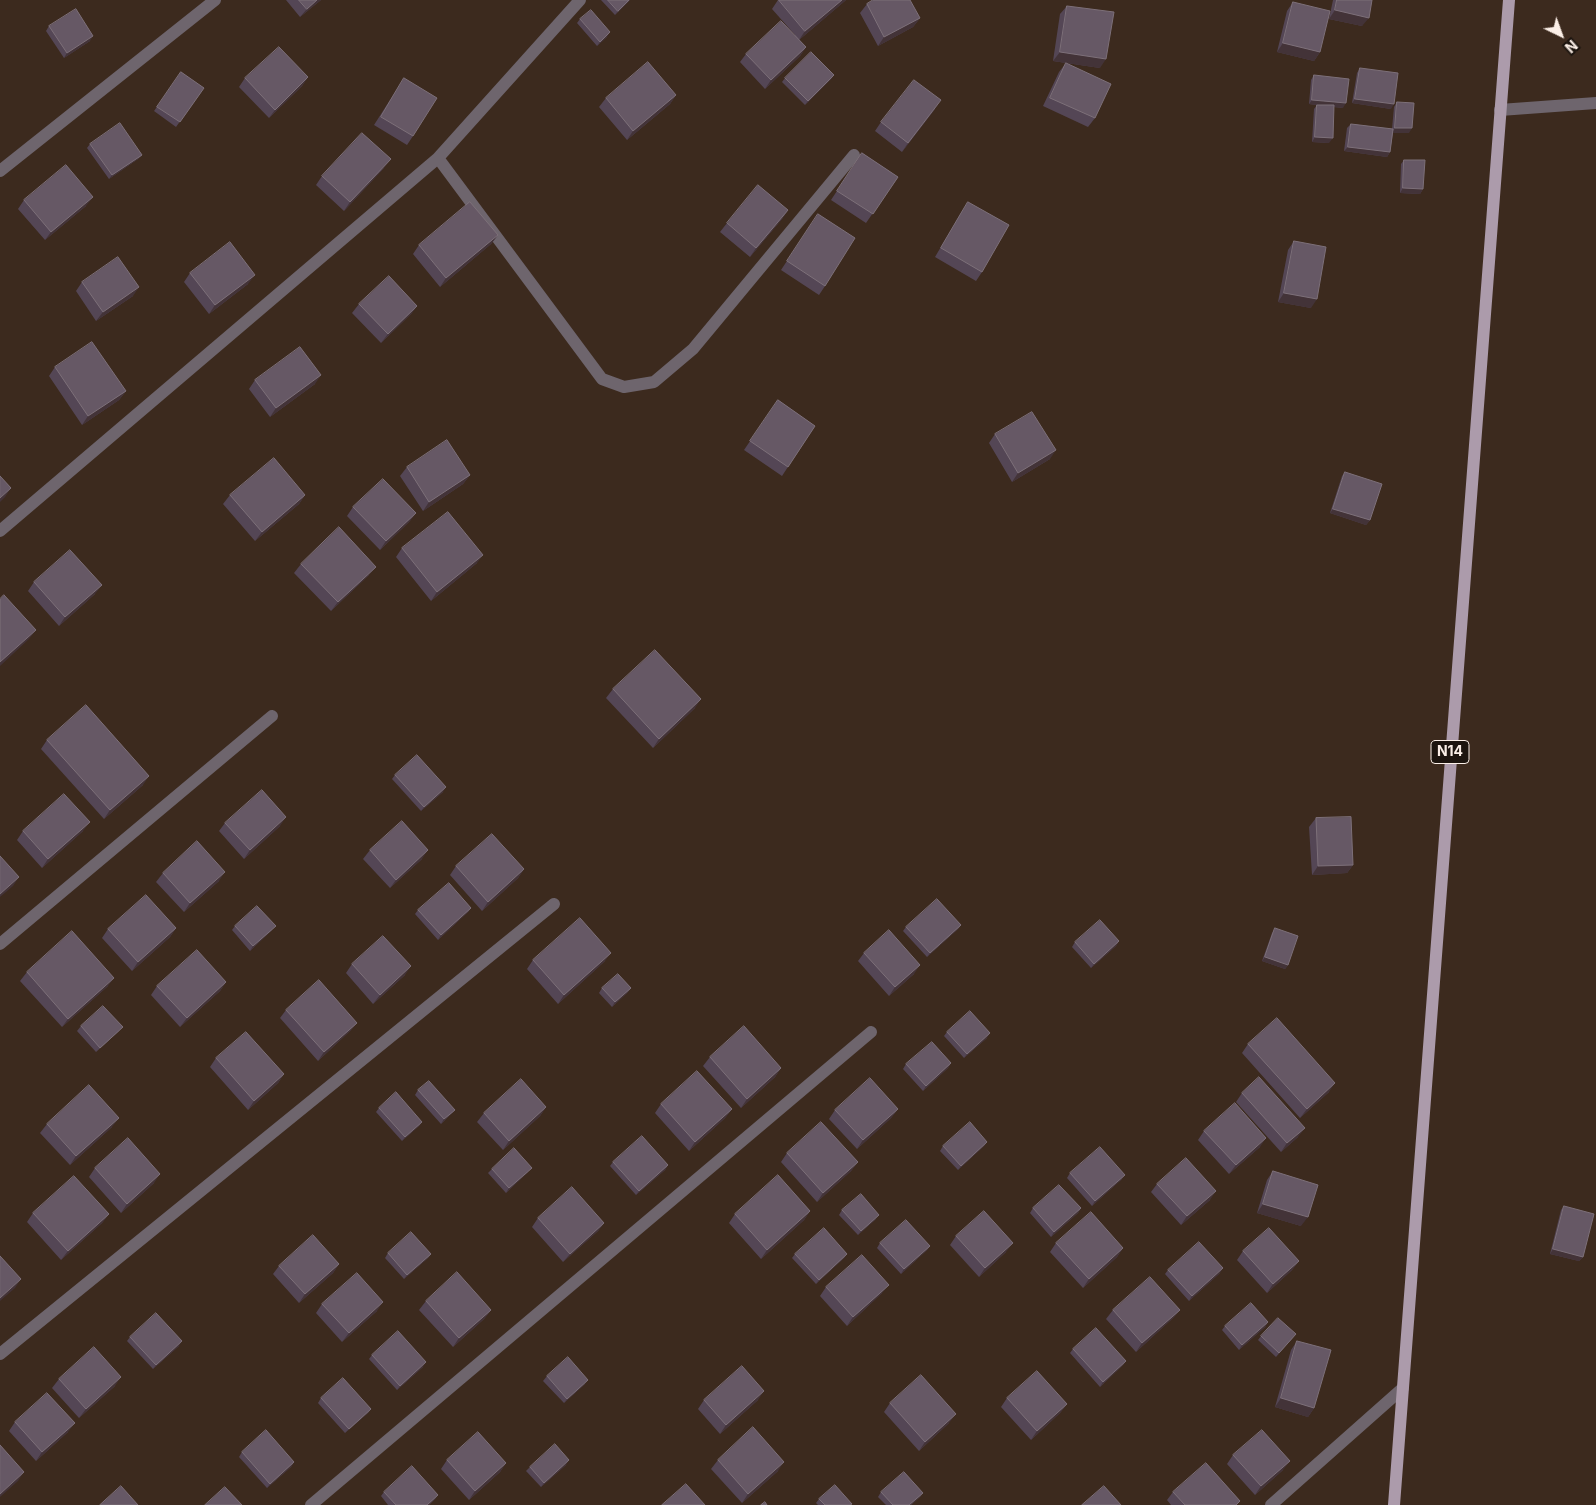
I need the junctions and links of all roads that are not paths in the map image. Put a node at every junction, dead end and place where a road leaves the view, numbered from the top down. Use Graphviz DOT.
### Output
graph roads {
  1 [pos="215,0"];
  2 [pos="580,0"];
  3 [pos="1509,0"];
  4 [pos="1596,104"];
  5 [pos="1500,110"];
  6 [pos="854,155"];
  7 [pos="438,158"];
  8 [pos="0,171"];
  9 [pos="0,531"];
  10 [pos="272,716"];
  11 [pos="554,904"];
  12 [pos="0,944"];
  13 [pos="871,1032"];
  14 [pos="0,1354"];
  15 [pos="1403,1388"];
  16 [pos="311,1505"];
  17 [pos="1271,1505"];
  18 [pos="1394,1505"];
  1 -- 8 [label="street"];
  2 -- 7 [label="street"];
  3 -- 5 [label="main road, N14"];
  4 -- 5 [label="street"];
  5 -- 15 [label="main road, N14"];
  6 -- 7 [label="street"];
  7 -- 9 [label="street"];
  10 -- 12 [label="street"];
  11 -- 14 [label="street"];
  13 -- 16 [label="street"];
  15 -- 17 [label="street"];
  15 -- 18 [label="main road, N14"];
}
